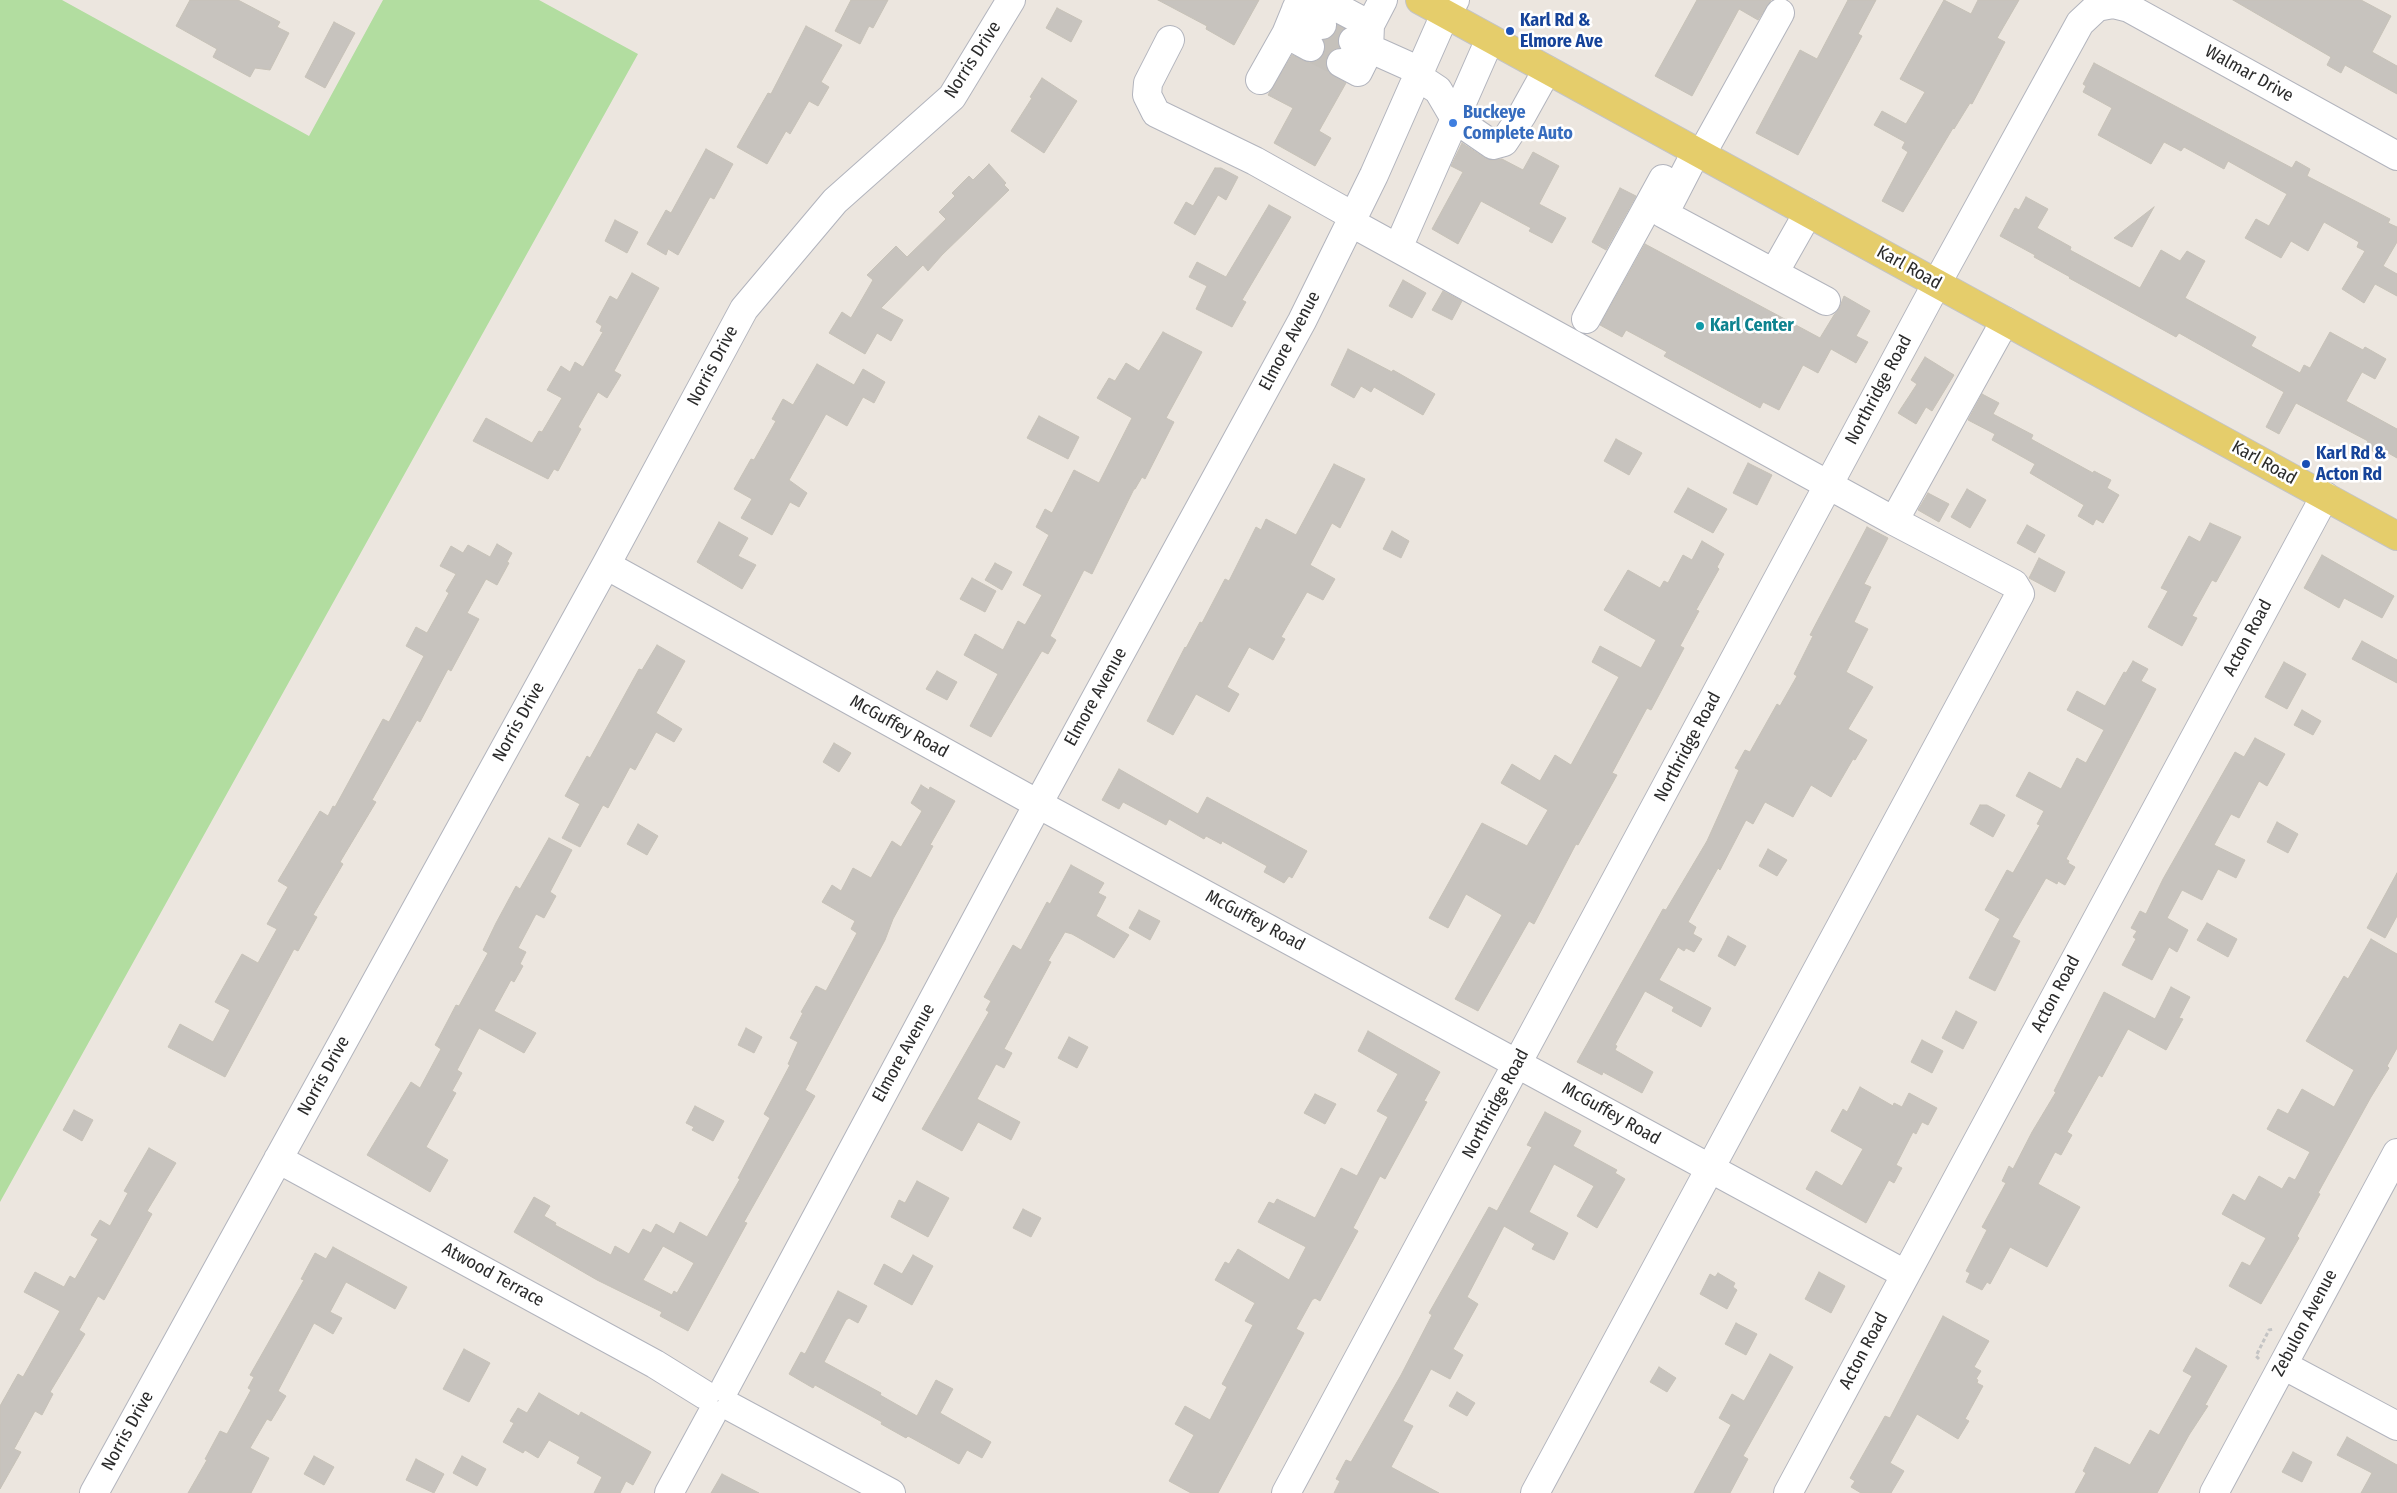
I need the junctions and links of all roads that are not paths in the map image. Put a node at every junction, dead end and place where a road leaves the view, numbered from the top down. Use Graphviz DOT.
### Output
graph roads {
  1 [pos="1010,0"];
  2 [pos="1383,0"];
  3 [pos="1420,0"];
  4 [pos="1450,7"];
  5 [pos="2097,7"];
  6 [pos="1780,13"];
  7 [pos="1294,14"];
  8 [pos="1318,24"];
  9 [pos="1490,39"];
  10 [pos="1170,40"];
  11 [pos="1358,45"];
  12 [pos="1547,70"];
  13 [pos="1418,73"];
  14 [pos="1260,80"];
  15 [pos="1454,119"];
  16 [pos="1693,151"];
  17 [pos="2397,156"];
  18 [pos="1808,213"];
  19 [pos="1352,219"];
  20 [pos="1398,248"];
  21 [pos="1774,273"];
  22 [pos="1937,283"];
  23 [pos="1826,301"];
  24 [pos="1586,320"];
  25 [pos="2005,321"];
  26 [pos="1829,484"];
  27 [pos="2325,496"];
  28 [pos="1894,521"];
  29 [pos="2397,536"];
  30 [pos="606,565"];
  31 [pos="1038,804"];
  32 [pos="1518,1064"];
  33 [pos="2397,1152"];
  34 [pos="278,1159"];
  35 [pos="1710,1168"];
  36 [pos="1905,1274"];
  37 [pos="2283,1365"];
  38 [pos="718,1401"];
  39 [pos="2397,1426"];
  40 [pos="94,1493"];
  41 [pos="669,1493"];
  42 [pos="891,1493"];
  43 [pos="1286,1493"];
  44 [pos="1535,1493"];
  45 [pos="1788,1493"];
  46 [pos="2214,1493"];
  1 -- 30 [label="street, Norris Drive"];
  2 -- 11 [label="street"];
  3 -- 4 [label="main road, Karl Road"];
  4 -- 9 [label="main road, Karl Road"];
  4 -- 13 [label="street, Elmore Avenue"];
  5 -- 17 [label="street, Walmar Drive"];
  5 -- 22 [label="street, Northridge Road"];
  6 -- 16 [label="street"];
  7 -- 8 [label="street"];
  7 -- 14 [label="street"];
  8 -- 11 [label="street"];
  9 -- 12 [label="main road, Karl Road"];
  9 -- 15 [label="street"];
  10 -- 19 [label="street"];
  11 -- 13 [label="street"];
  12 -- 15 [label="street"];
  12 -- 16 [label="main road, Karl Road"];
  13 -- 15 [label="street"];
  13 -- 19 [label="street, Elmore Avenue"];
  15 -- 20 [label="street"];
  16 -- 18 [label="main road, Karl Road"];
  16 -- 21 [label="street"];
  16 -- 24 [label="street"];
  18 -- 21 [label="street"];
  18 -- 22 [label="main road, Karl Road"];
  19 -- 20 [label="street"];
  19 -- 31 [label="street, Elmore Avenue"];
  20 -- 26 [label="street"];
  21 -- 23 [label="street"];
  22 -- 25 [label="main road, Karl Road"];
  22 -- 26 [label="street, Northridge Road"];
  25 -- 27 [label="main road, Karl Road"];
  25 -- 28 [label="street"];
  26 -- 28 [label="street"];
  26 -- 32 [label="street, Northridge Road"];
  27 -- 29 [label="main road, Karl Road"];
  27 -- 36 [label="street, Acton Road"];
  28 -- 35 [label="street"];
  30 -- 31 [label="street, McGuffey Road"];
  30 -- 34 [label="street, Norris Drive"];
  31 -- 32 [label="street, McGuffey Road"];
  31 -- 38 [label="street, Elmore Avenue"];
  32 -- 35 [label="street, McGuffey Road"];
  32 -- 43 [label="street, Northridge Road"];
  33 -- 37 [label="street, Zebulon Avenue"];
  34 -- 38 [label="street, Atwood Terrace"];
  34 -- 40 [label="street, Norris Drive"];
  35 -- 36 [label="street, McGuffey Road"];
  35 -- 44 [label="street"];
  36 -- 45 [label="street, Acton Road"];
  37 -- 39 [label="street"];
  37 -- 46 [label="street, Zebulon Avenue"];
  38 -- 41 [label="street, Elmore Avenue"];
  38 -- 42 [label="street, Atwood Terrace"];
}
